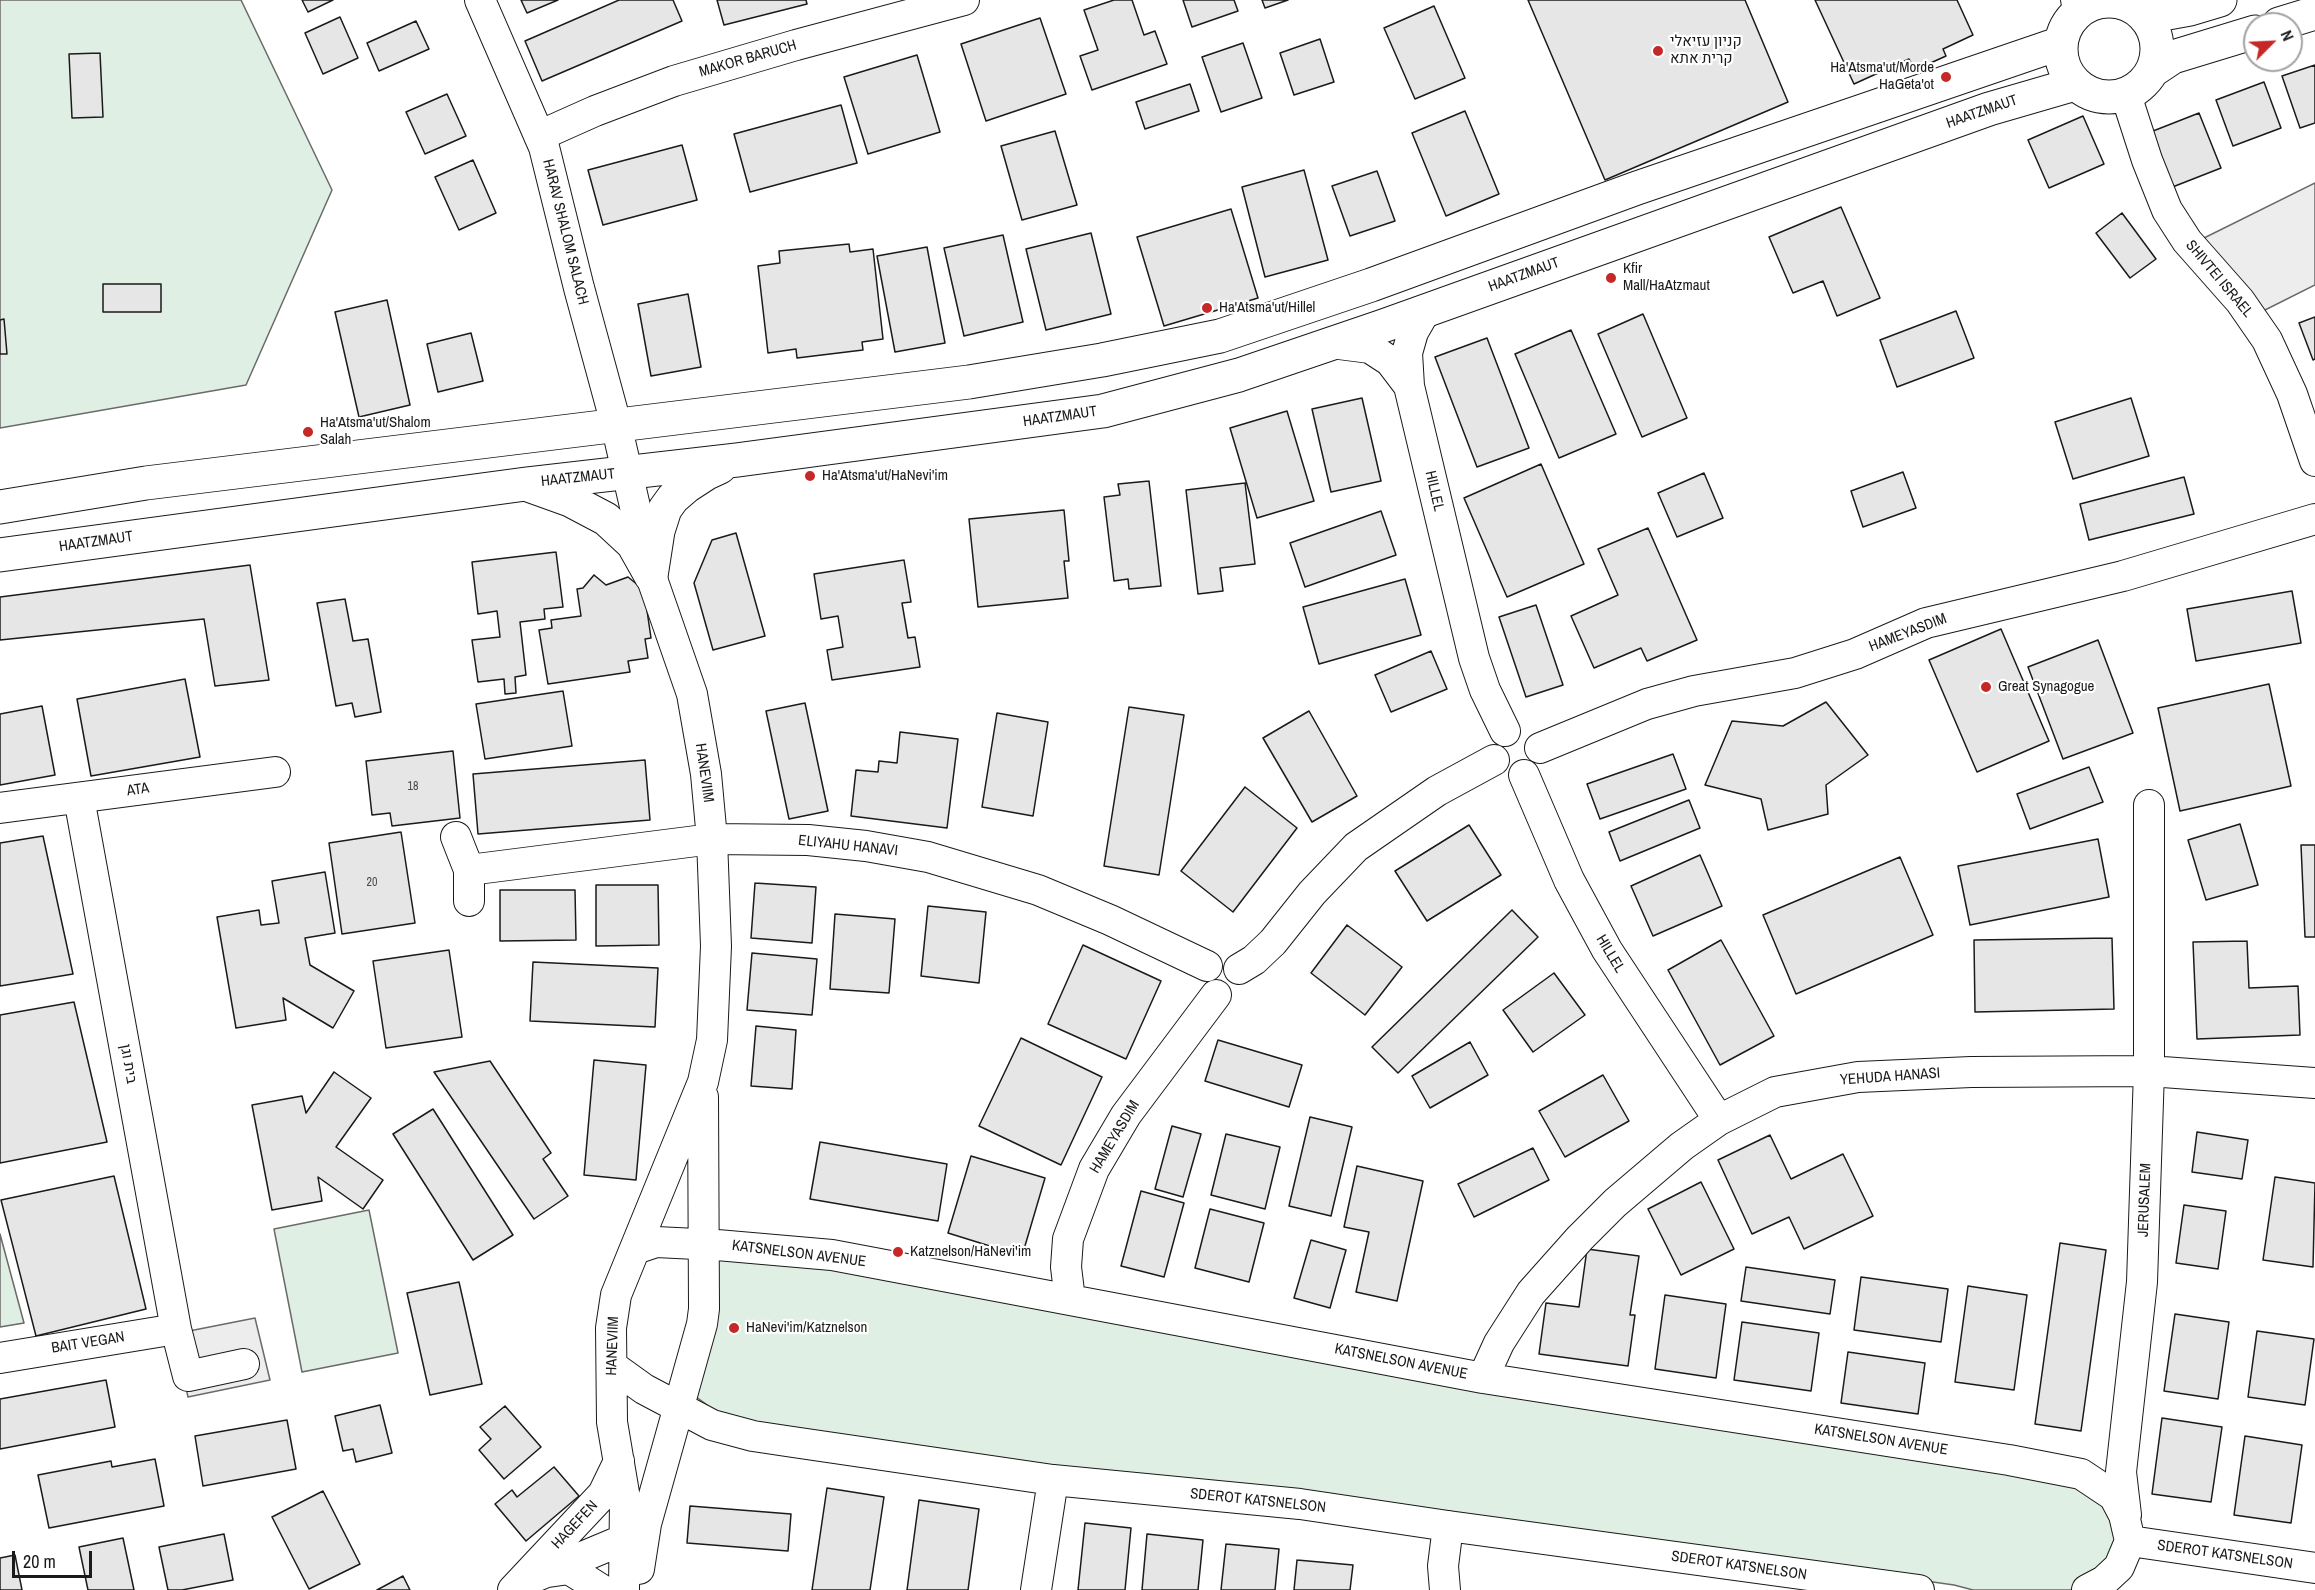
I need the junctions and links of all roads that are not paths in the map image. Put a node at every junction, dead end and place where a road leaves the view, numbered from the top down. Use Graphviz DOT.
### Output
graph roads {
  1 [pos="480,0"];
  2 [pos="963,0"];
  3 [pos="2220,0"];
  4 [pos="2079,4"];
  5 [pos="2139,11"];
  6 [pos="2243,36"];
  7 [pos="2061,43"];
  8 [pos="2152,71"];
  9 [pos="2075,84"];
  10 [pos="2126,95"];
  11 [pos="539,136"];
  12 [pos="1425,311"];
  13 [pos="1331,343"];
  14 [pos="1409,386"];
  15 [pos="616,424"];
  16 [pos="737,460"];
  17 [pos="2315,461"];
  18 [pos="627,472"];
  19 [pos="526,484"];
  20 [pos="0,507"];
  21 [pos="2315,519"];
  22 [pos="0,555"];
  23 [pos="651,576"];
  24 [pos="1505,731"];
  25 [pos="1540,748"];
  26 [pos="1494,760"];
  27 [pos="275,772"];
  28 [pos="1524,775"];
  29 [pos="80,798"];
  30 [pos="2150,805"];
  31 [pos="0,808"];
  32 [pos="456,837"];
  33 [pos="712,839"];
  34 [pos="469,870"];
  35 [pos="469,901"];
  36 [pos="1207,966"];
  37 [pos="1239,969"];
  38 [pos="1216,994"];
  39 [pos="2149,1071"];
  40 [pos="703,1082"];
  41 [pos="2315,1083"];
  42 [pos="1719,1120"];
  43 [pos="704,1244"];
  44 [pos="635,1249"];
  45 [pos="1070,1300"];
  46 [pos="177,1329"];
  47 [pos="0,1358"];
  48 [pos="244,1364"];
  49 [pos="612,1366"];
  50 [pos="1483,1377"];
  51 [pos="680,1408"];
  52 [pos="619,1461"];
  53 [pos="1053,1480"];
  54 [pos="1448,1526"];
  55 [pos="636,1532"];
  56 [pos="2130,1541"];
  57 [pos="2315,1568"];
  58 [pos="527,1582"];
  59 [pos="602,1590"];
  60 [pos="624,1590"];
  61 [pos="635,1590"];
  62 [pos="1036,1590"];
  63 [pos="1445,1590"];
  64 [pos="1919,1590"];
  65 [pos="2087,1590"];
  66 [pos="2112,1590"];
  1 -- 11 [label="street, HARAV SHALOM SALACH"];
  2 -- 11 [label="street, MAKOR BARUCH"];
  3 -- 5 [label="main road"];
  4 -- 5 [label="main road"];
  4 -- 7 [label="main road"];
  5 -- 8 [label="main road"];
  6 -- 8 [label="main road"];
  7 -- 9 [label="main road"];
  7 -- 15 [label="main road"];
  8 -- 10 [label="main road"];
  9 -- 10 [label="main road"];
  9 -- 12 [label="main road, HAATZMAUT"];
  10 -- 17 [label="street, SHIVTEI ISRAEL"];
  11 -- 15 [label="street, HARAV SHALOM SALACH"];
  12 -- 13 [label="main road, HAATZMAUT"];
  12 -- 14 [label="street, HILLEL"];
  13 -- 14 [label="street, HILLEL"];
  13 -- 16 [label="main road, HAATZMAUT"];
  14 -- 24 [label="street, HILLEL"];
  15 -- 18 [label="street, HARAV SHALOM SALACH"];
  15 -- 20 [label="main road"];
  16 -- 18 [label="main road, HAATZMAUT"];
  16 -- 23 [label="main road"];
  18 -- 19 [label="main road, HAATZMAUT"];
  18 -- 23 [label="street, HANEVIIM"];
  19 -- 22 [label="main road, HAATZMAUT"];
  19 -- 23 [label="main road"];
  21 -- 25 [label="street, HAMEYASDIM"];
  23 -- 33 [label="street, HANEVIIM"];
  24 -- 25 [label="street"];
  24 -- 26 [label="street"];
  25 -- 28 [label="street"];
  26 -- 28 [label="street"];
  26 -- 37 [label="street"];
  27 -- 29 [label="street, ATA"];
  28 -- 42 [label="street, HILLEL"];
  29 -- 31 [label="street, ATA"];
  29 -- 46 [label="street, בית וגן"];
  30 -- 39 [label="street, JERUSALEM"];
  32 -- 34 [label="street"];
  33 -- 34 [label="street, ELIYAHU HANAVI"];
  33 -- 36 [label="street, ELIYAHU HANAVI"];
  33 -- 40 [label="street, HANEVIIM"];
  34 -- 35 [label="street"];
  36 -- 37 [label="street"];
  36 -- 38 [label="street"];
  37 -- 38 [label="street"];
  38 -- 45 [label="street, HAMEYASDIM"];
  39 -- 41 [label="street, YEHUDA HANASI"];
  39 -- 42 [label="street, YEHUDA HANASI"];
  39 -- 56 [label="street, JERUSALEM"];
  40 -- 43 [label="street, HANEVIIM"];
  40 -- 44 [label="street, HANEVIIM"];
  42 -- 50 [label="street, YEHUDA HANASI"];
  43 -- 44 [label="street, KATSNELSON AVENUE"];
  43 -- 45 [label="street, KATSNELSON AVENUE"];
  43 -- 51 [label="street, HANEVIIM"];
  44 -- 49 [label="street, HANEVIIM"];
  45 -- 50 [label="street, KATSNELSON AVENUE"];
  46 -- 47 [label="street, BAIT VEGAN"];
  46 -- 48 [label="street, בית וגן"];
  49 -- 51 [label="street, SDEROT KATSNELSON"];
  49 -- 52 [label="street, HANEVIIM"];
  50 -- 56 [label="street, KATSNELSON AVENUE"];
  51 -- 53 [label="street, SDEROT KATSNELSON"];
  51 -- 55 [label="street, HANEVIIM"];
  52 -- 55 [label="street, HANEVIIM"];
  52 -- 58 [label="street, HAGEFEN"];
  53 -- 54 [label="street, SDEROT KATSNELSON"];
  53 -- 62 [label="street"];
  54 -- 63 [label="street"];
  54 -- 64 [label="street, SDEROT KATSNELSON"];
  55 -- 58 [label="street, HAGEFEN"];
  55 -- 60 [label="street, HANEVIIM"];
  55 -- 61 [label="street, HANEVIIM"];
  56 -- 57 [label="street, SDEROT KATSNELSON"];
  56 -- 65 [label="street"];
  56 -- 66 [label="street, JERUSALEM"];
  58 -- 59 [label="street"];
}
